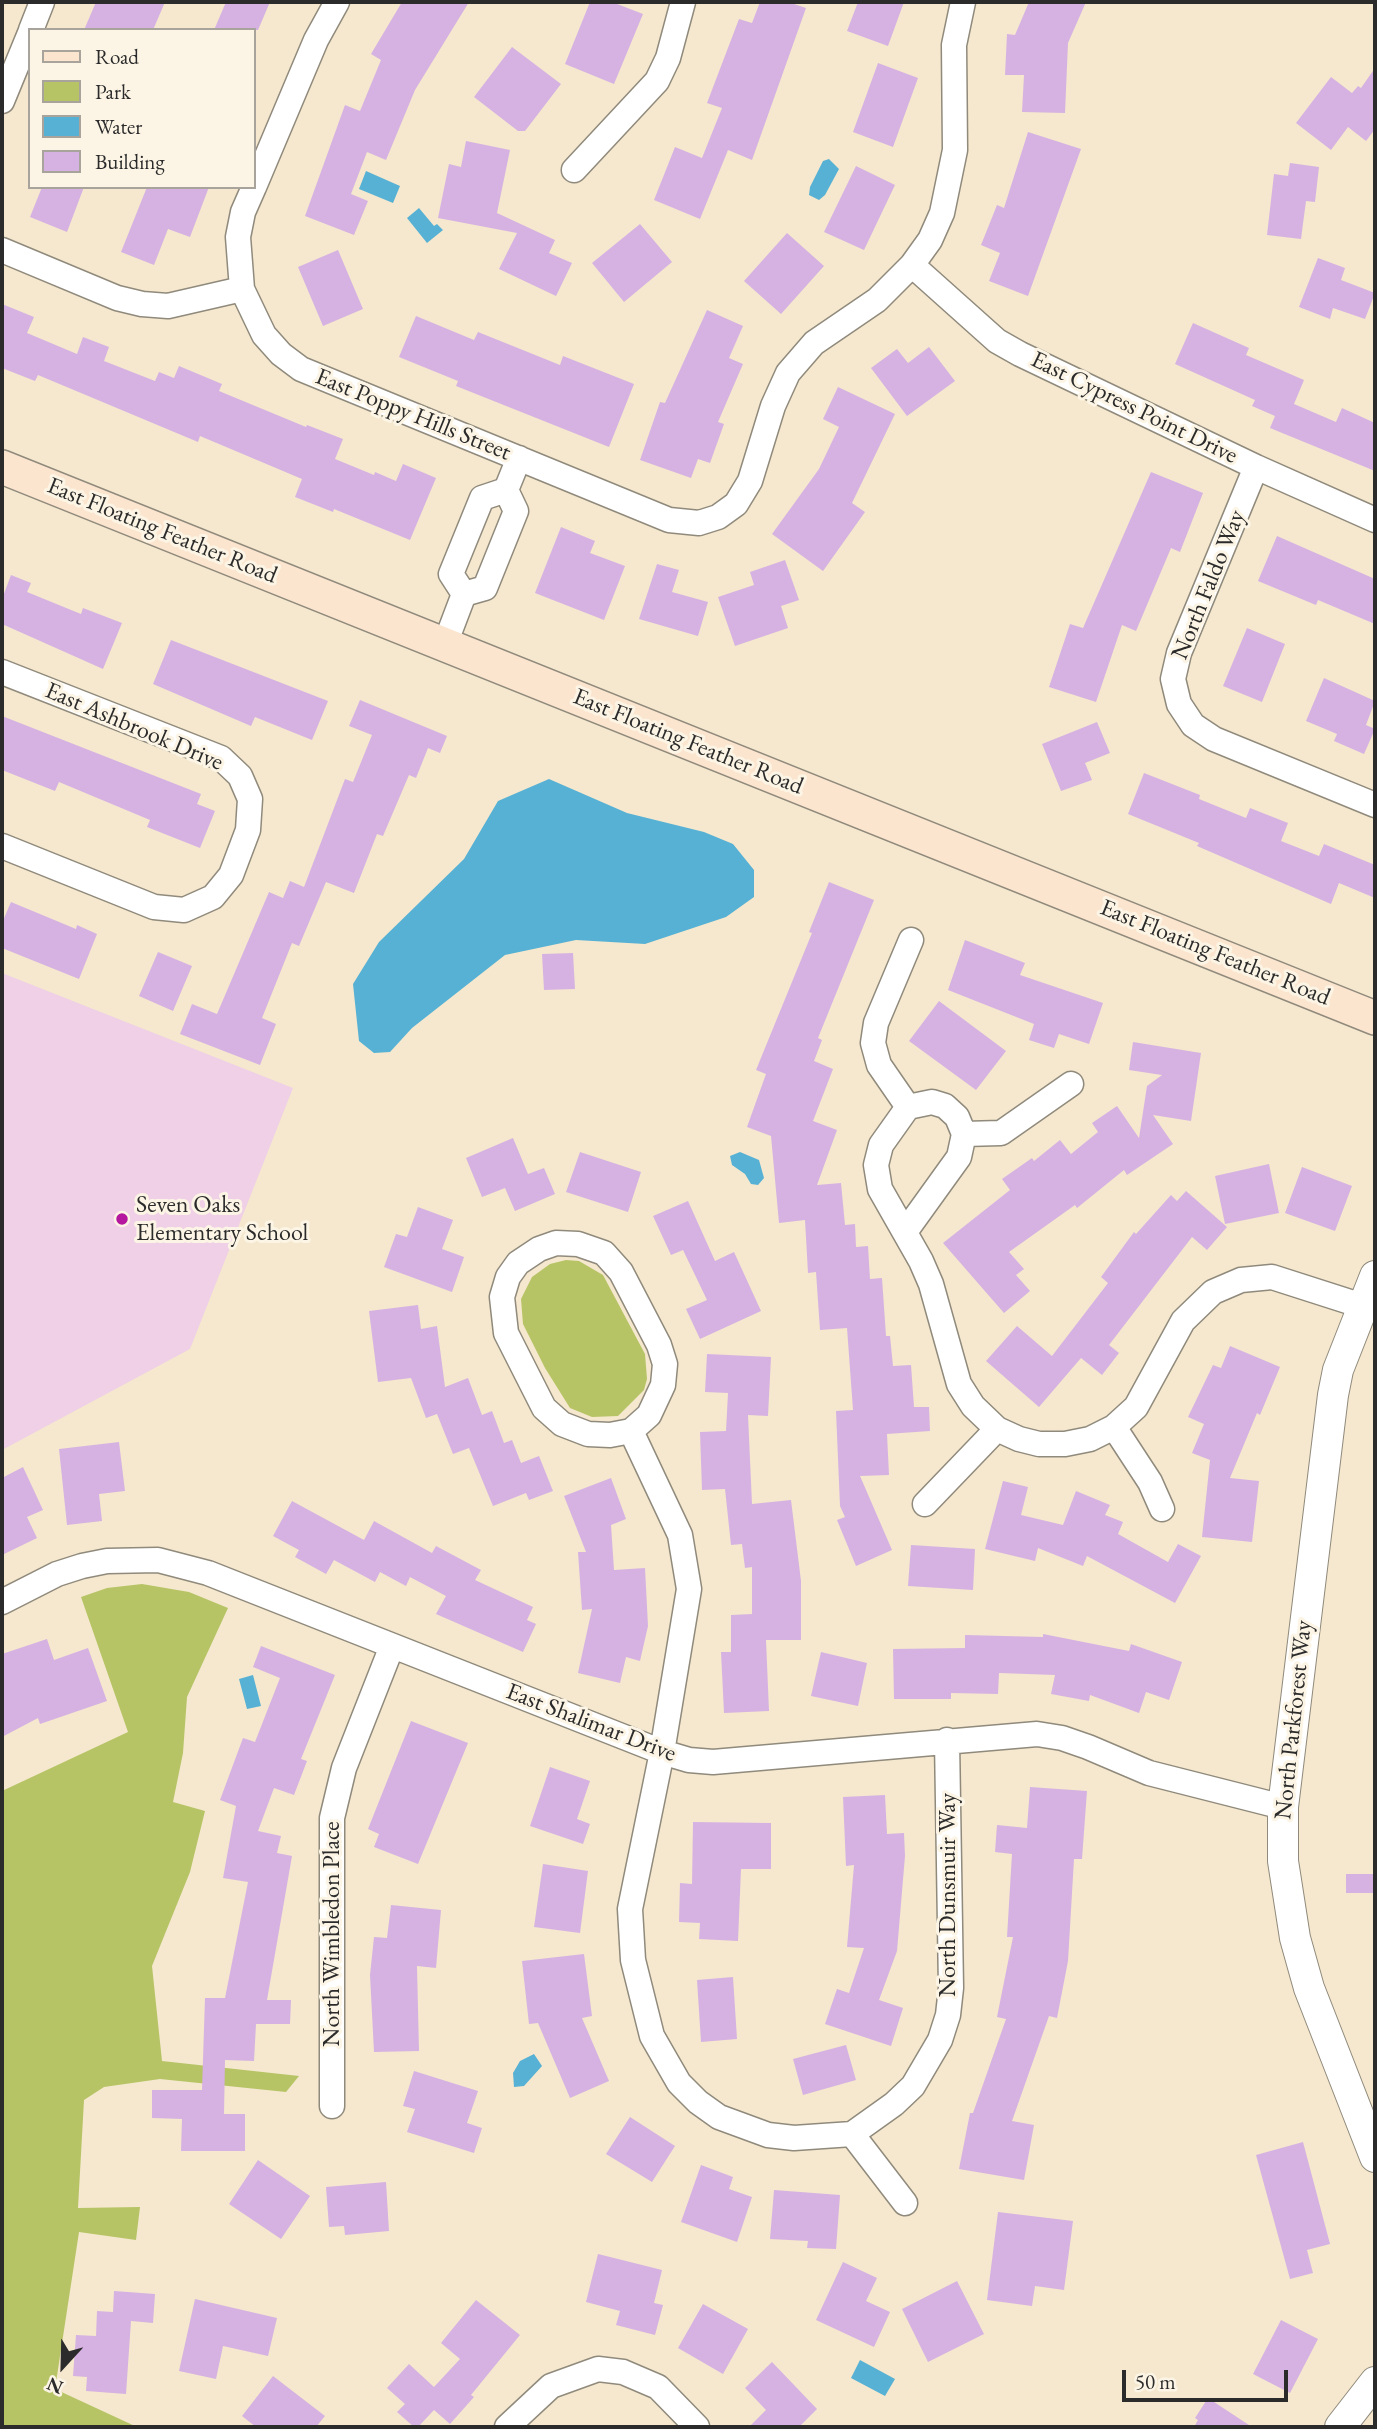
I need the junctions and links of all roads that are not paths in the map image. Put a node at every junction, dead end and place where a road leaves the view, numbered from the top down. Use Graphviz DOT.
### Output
graph roads {
  1 [pos="43,2"];
  2 [pos="337,2"];
  3 [pos="683,2"];
  4 [pos="964,2"];
  5 [pos="31,28"];
  6 [pos="28,36"];
  7 [pos="2,101"];
  8 [pos="574,170"];
  9 [pos="256,182"];
  10 [pos="253,189"];
  11 [pos="2,250"];
  12 [pos="912,265"];
  13 [pos="242,289"];
  14 [pos="519,458"];
  15 [pos="2,467"];
  16 [pos="1256,467"];
  17 [pos="506,490"];
  18 [pos="1375,520"];
  19 [pos="464,594"];
  20 [pos="444,644"];
  21 [pos="2,672"];
  22 [pos="1375,805"];
  23 [pos="2,846"];
  24 [pos="911,940"];
  25 [pos="1375,1018"];
  26 [pos="1071,1084"];
  27 [pos="908,1107"];
  28 [pos="964,1134"];
  29 [pos="905,1232"];
  30 [pos="1375,1276"];
  31 [pos="1369,1308"];
  32 [pos="1114,1427"];
  33 [pos="997,1429"];
  34 [pos="631,1431"];
  35 [pos="925,1504"];
  36 [pos="1162,1509"];
  37 [pos="2,1602"];
  38 [pos="392,1646"];
  39 [pos="947,1741"];
  40 [pos="662,1752"];
  41 [pos="1283,1807"];
  42 [pos="332,2106"];
  43 [pos="852,2134"];
  44 [pos="1375,2157"];
  45 [pos="905,2203"];
  46 [pos="1375,2382"];
  47 [pos="507,2427"];
  48 [pos="696,2427"];
  49 [pos="1340,2427"];
  1 -- 5 [label="street"];
  2 -- 9 [label="street, East Poppy Hills Street"];
  3 -- 8 [label="street"];
  4 -- 12 [label="street"];
  6 -- 7 [label="street"];
  10 -- 13 [label="street, East Poppy Hills Street"];
  11 -- 13 [label="street"];
  12 -- 14 [label="street, East Poppy Hills Street"];
  12 -- 16 [label="street, East Cypress Point Drive"];
  13 -- 14 [label="street, East Poppy Hills Street"];
  14 -- 17 [label="street"];
  15 -- 20 [label="main road, East Floating Feather Road"];
  16 -- 18 [label="street, East Cypress Point Drive"];
  16 -- 22 [label="street, North Faldo Way"];
  17 -- 19 [label="street"];
  17 -- 19 [label="street"];
  19 -- 20 [label="street"];
  20 -- 25 [label="main road, East Floating Feather Road"];
  21 -- 23 [label="street, East Ashbrook Drive"];
  24 -- 27 [label="street"];
  26 -- 28 [label="street"];
  27 -- 28 [label="street"];
  27 -- 29 [label="street"];
  28 -- 29 [label="street"];
  29 -- 33 [label="street"];
  30 -- 31 [label="street, North Parkforest Way"];
  31 -- 32 [label="street"];
  31 -- 41 [label="street, North Parkforest Way"];
  32 -- 33 [label="street"];
  32 -- 36 [label="street"];
  33 -- 35 [label="street"];
  34 -- 34 [label="street"];
  34 -- 40 [label="street"];
  37 -- 38 [label="street, East Shalimar Drive"];
  38 -- 40 [label="street, East Shalimar Drive"];
  38 -- 42 [label="street, North Wimbledon Place"];
  39 -- 40 [label="street, East Shalimar Drive"];
  39 -- 41 [label="street, East Shalimar Drive"];
  39 -- 43 [label="street, North Dunsmuir Way"];
  40 -- 43 [label="street"];
  41 -- 44 [label="street, North Parkforest Way"];
  43 -- 45 [label="street"];
  46 -- 49 [label="street"];
  47 -- 48 [label="street"];
}
